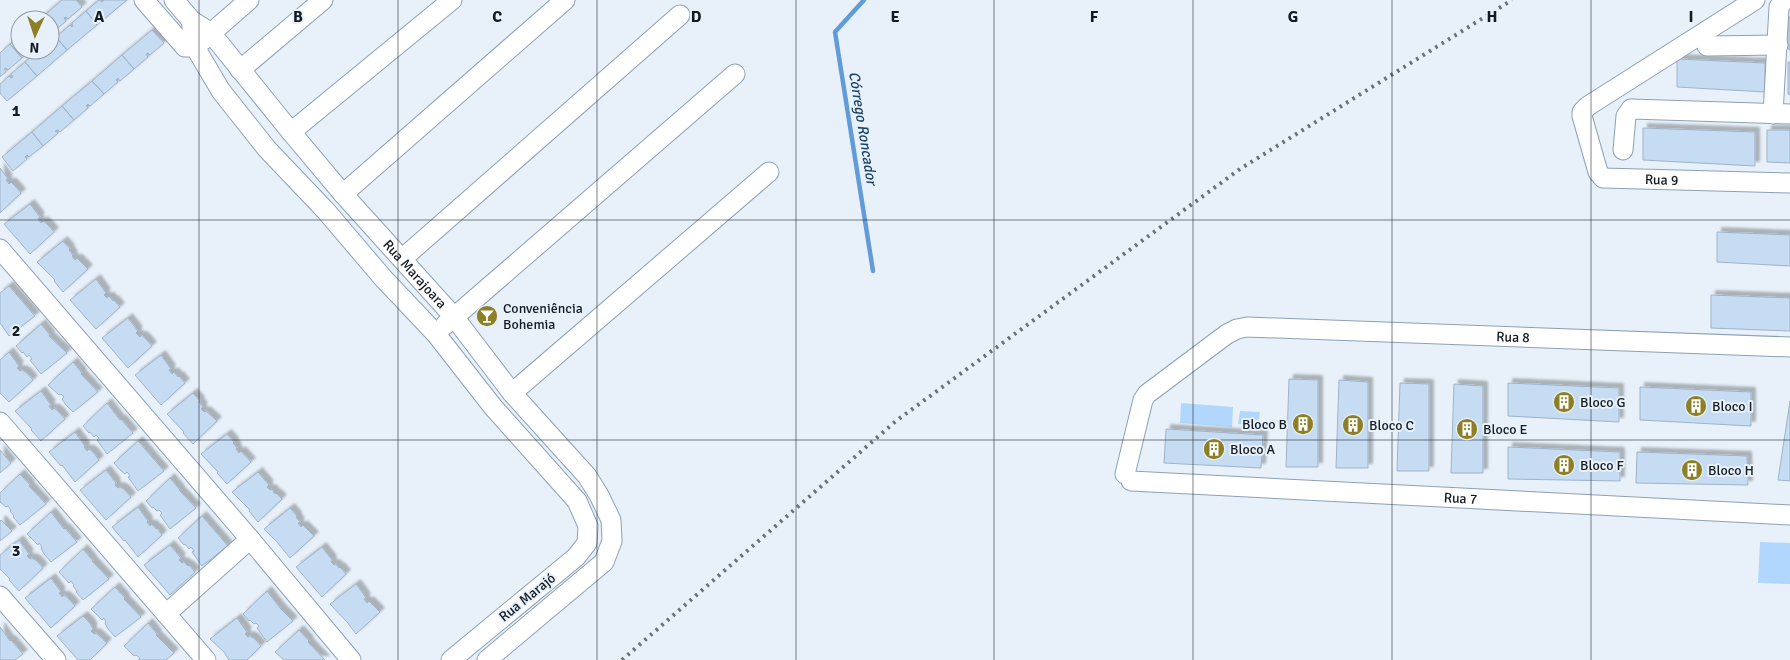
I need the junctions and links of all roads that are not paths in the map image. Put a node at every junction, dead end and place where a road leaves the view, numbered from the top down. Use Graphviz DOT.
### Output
graph roads {
  1 [pos="144,0"];
  2 [pos="174,0"];
  3 [pos="249,0"];
  4 [pos="323,0"];
  5 [pos="452,0"];
  6 [pos="566,0"];
  7 [pos="1755,0"];
  8 [pos="1784,0"];
  9 [pos="680,15"];
  10 [pos="191,20"];
  11 [pos="211,33"];
  12 [pos="1778,45"];
  13 [pos="1707,46"];
  14 [pos="195,47"];
  15 [pos="240,70"];
  16 [pos="735,74"];
  17 [pos="1782,114"];
  18 [pos="291,132"];
  19 [pos="1623,150"];
  20 [pos="769,172"];
  21 [pos="1790,183"];
  22 [pos="343,194"];
  23 [pos="0,249"];
  24 [pos="402,259"];
  25 [pos="454,317"];
  26 [pos="436,334"];
  27 [pos="1790,347"];
  28 [pos="512,393"];
  29 [pos="0,422"];
  30 [pos="1128,478"];
  31 [pos="1790,515"];
  32 [pos="611,520"];
  33 [pos="588,526"];
  34 [pos="250,539"];
  35 [pos="0,596"];
  36 [pos="166,614"];
  37 [pos="56,660"];
  38 [pos="206,660"];
  39 [pos="351,660"];
  40 [pos="450,660"];
  41 [pos="487,660"];
  1 -- 14 [label="street"];
  2 -- 10 [label="street, Rua Marajoara"];
  3 -- 11 [label="street"];
  4 -- 15 [label="street"];
  5 -- 18 [label="street"];
  6 -- 22 [label="street"];
  7 -- 21 [label="street, Rua 9"];
  8 -- 12 [label="street"];
  9 -- 24 [label="street"];
  10 -- 11 [label="street, Rua Marajoara"];
  10 -- 14 [label="street"];
  11 -- 14 [label="street"];
  11 -- 15 [label="street, Rua Marajoara"];
  12 -- 13 [label="street"];
  12 -- 17 [label="street"];
  14 -- 26 [label="street, Rua Marajoara"];
  15 -- 18 [label="street, Rua Marajoara"];
  16 -- 25 [label="street"];
  17 -- 19 [label="street"];
  18 -- 22 [label="street, Rua Marajoara"];
  20 -- 28 [label="street"];
  22 -- 24 [label="street, Rua Marajoara"];
  23 -- 34 [label="street"];
  24 -- 25 [label="street, Rua Marajoara"];
  25 -- 26 [label="street"];
  25 -- 28 [label="street, Rua Marajoara"];
  26 -- 33 [label="street, Rua Marajoara"];
  27 -- 30 [label="street, Rua 8"];
  28 -- 32 [label="street, Rua Marajoara"];
  29 -- 36 [label="street"];
  30 -- 31 [label="street, Rua 7"];
  32 -- 33 [label="street"];
  32 -- 41 [label="street, Rua Marajó"];
  33 -- 40 [label="street, Rua Marajó"];
  34 -- 36 [label="street"];
  34 -- 39 [label="street"];
  35 -- 37 [label="street"];
  36 -- 38 [label="street"];
}
